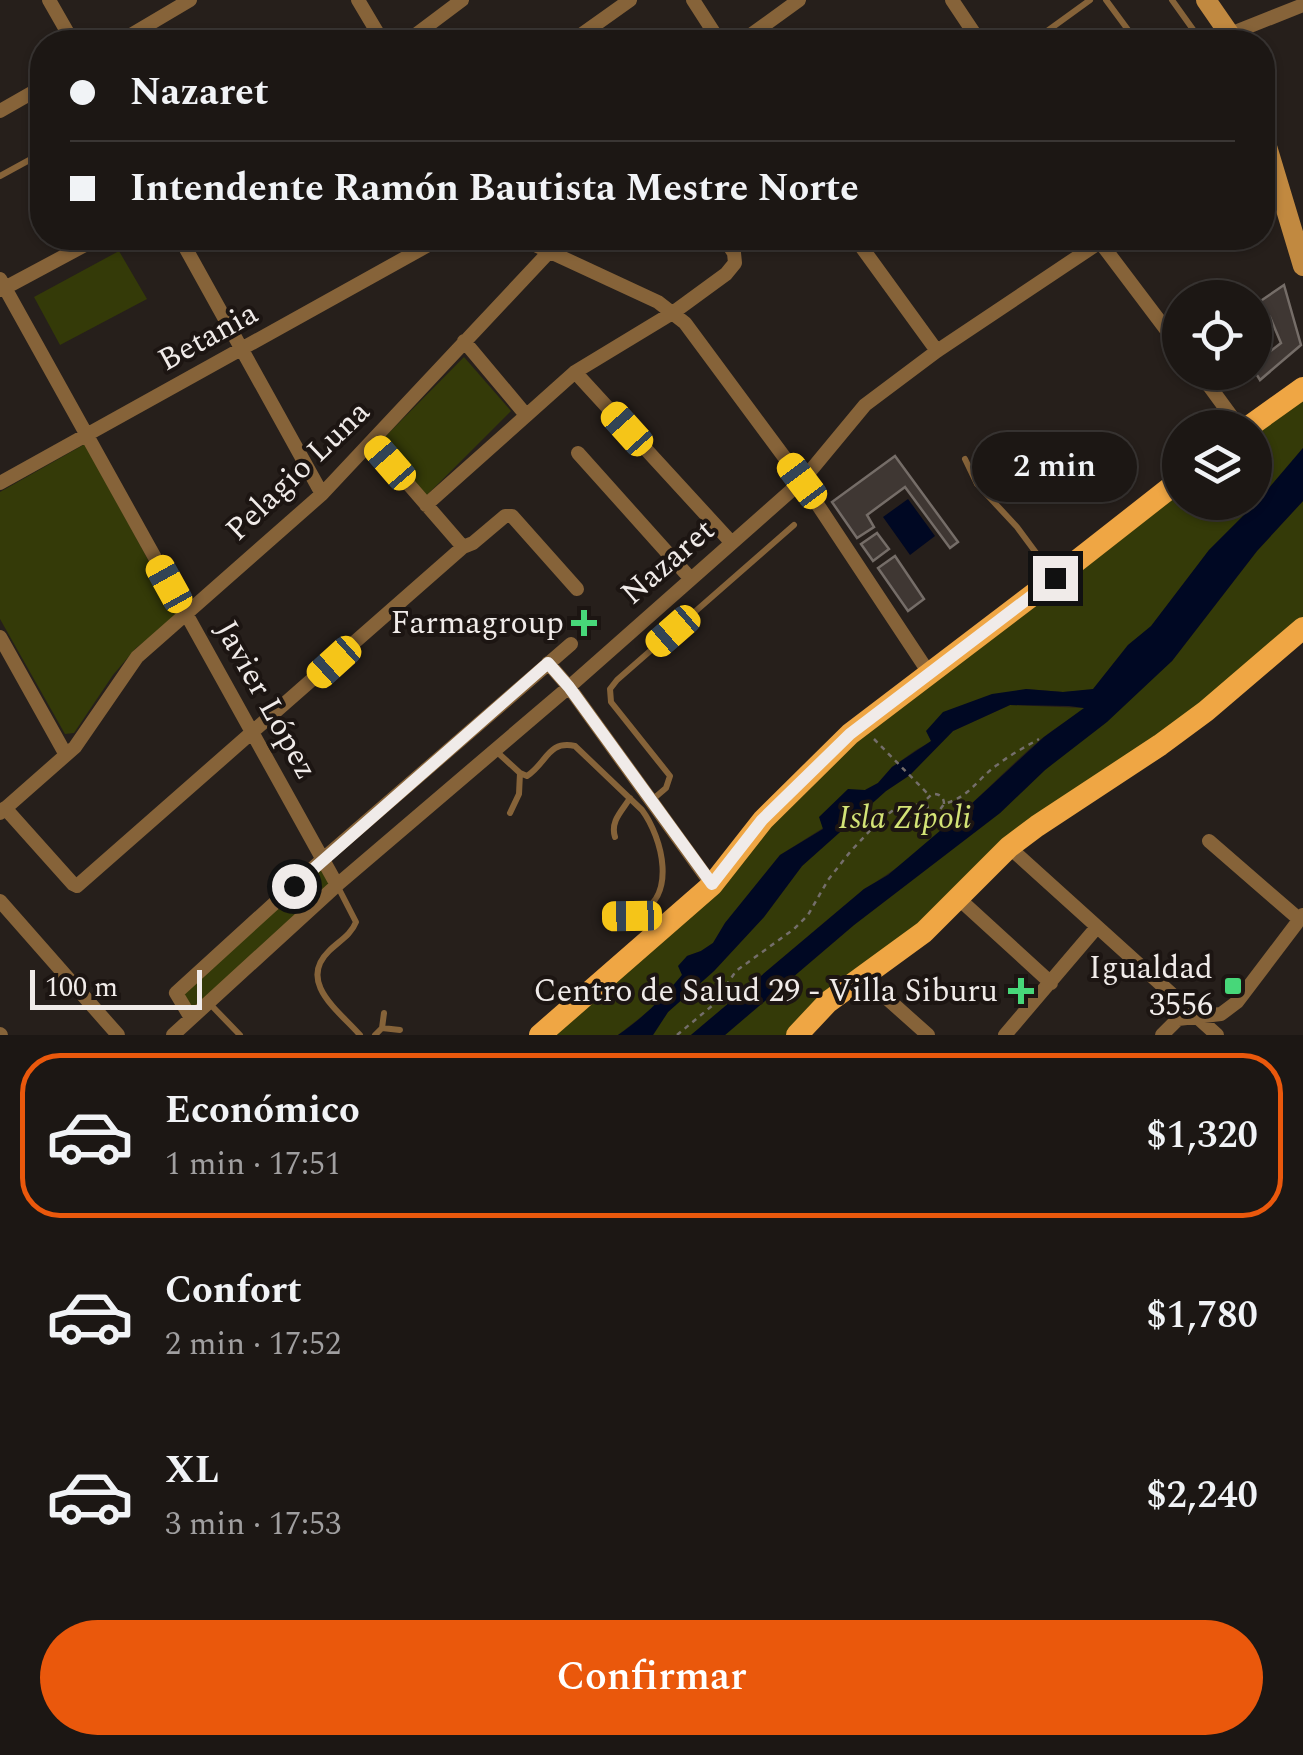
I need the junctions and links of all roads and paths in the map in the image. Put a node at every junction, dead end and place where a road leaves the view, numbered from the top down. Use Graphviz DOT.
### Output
graph roads {
  1 [pos="49,0"];
  2 [pos="190,0"];
  3 [pos="358,0"];
  4 [pos="462,0"];
  5 [pos="630,0"];
  6 [pos="692,0"];
  7 [pos="800,0"];
  8 [pos="952,0"];
  9 [pos="1090,0"];
  10 [pos="1106,0"];
  11 [pos="1172,0"];
  12 [pos="1206,0"];
  13 [pos="1303,5"];
  14 [pos="1281,7"];
  15 [pos="65,30"];
  16 [pos="139,30"];
  17 [pos="376,30"];
  18 [pos="422,30"];
  19 [pos="588,30"];
  20 [pos="712,30"];
  21 [pos="757,30"];
  22 [pos="972,30"];
  23 [pos="1049,30"];
  24 [pos="1128,30"];
  25 [pos="1193,30"];
  26 [pos="1227,30"];
  27 [pos="1245,30"];
  28 [pos="30,94"];
  29 [pos="0,111"];
  30 [pos="30,160"];
  31 [pos="1275,173"];
  32 [pos="0,176"];
  33 [pos="74,250"];
  34 [pos="187,250"];
  35 [pos="420,250"];
  36 [pos="732,250"];
  37 [pos="864,250"];
  38 [pos="1083,250"];
  39 [pos="1106,250"];
  40 [pos="550,251"];
  41 [pos="1303,266"];
  42 [pos="2,286"];
  43 [pos="674,312"];
  44 [pos="1162,324"];
  45 [pos="464,341"];
  46 [pos="242,350"];
  47 [pos="936,351"];
  48 [pos="575,372"];
  49 [pos="1303,388"];
  50 [pos="1213,390"];
  51 [pos="1229,410"];
  52 [pos="1270,410"];
  53 [pos="526,415"];
  54 [pos="86,434"];
  55 [pos="372,442"];
  56 [pos="578,453"];
  57 [pos="964,459"];
  58 [pos="802,481"];
  59 [pos="0,483"];
  60 [pos="322,494"];
  61 [pos="1162,494"];
  62 [pos="426,505"];
  63 [pos="794,526"];
  64 [pos="731,542"];
  65 [pos="463,547"];
  66 [pos="690,578"];
  67 [pos="1055,578"];
  68 [pos="578,589"];
  69 [pos="186,614"];
  70 [pos="1302,632"];
  71 [pos="0,637"];
  72 [pos="571,644"];
  73 [pos="548,663"];
  74 [pos="929,673"];
  75 [pos="569,687"];
  76 [pos="253,732"];
  77 [pos="1039,738"];
  78 [pos="875,741"];
  79 [pos="494,750"];
  80 [pos="66,755"];
  81 [pos="520,774"];
  82 [pos="930,795"];
  83 [pos="631,798"];
  84 [pos="651,800"];
  85 [pos="926,803"];
  86 [pos="944,804"];
  87 [pos="3,810"];
  88 [pos="510,813"];
  89 [pos="616,818"];
  90 [pos="604,822"];
  91 [pos="615,837"];
  92 [pos="1209,841"];
  93 [pos="1010,847"];
  94 [pos="323,859"];
  95 [pos="712,884"];
  96 [pos="337,885"];
  97 [pos="958,898"];
  98 [pos="0,901"];
  99 [pos="611,917"];
  100 [pos="1301,918"];
  101 [pos="1097,927"];
  102 [pos="863,977"];
  103 [pos="1051,983"];
  104 [pos="209,1003"];
  105 [pos="384,1013"];
  106 [pos="1197,1017"];
  107 [pos="191,1018"];
  108 [pos="382,1028"];
  109 [pos="400,1030"];
  110 [pos="118,1035"];
  111 [pos="173,1035"];
  112 [pos="240,1035"];
  113 [pos="360,1035"];
  114 [pos="375,1035"];
  115 [pos="540,1035"];
  116 [pos="677,1035"];
  117 [pos="798,1035"];
  118 [pos="928,1035"];
  119 [pos="1005,1035"];
  120 [pos="1162,1035"];
  121 [pos="1217,1035"];
  1 -- 15 [label="street"];
  2 -- 16 [label="street"];
  3 -- 17 [label="street"];
  4 -- 18 [label="street"];
  5 -- 19 [label="street"];
  6 -- 20 [label="street"];
  7 -- 21 [label="street"];
  8 -- 22 [label="street"];
  9 -- 23 [label="lane"];
  10 -- 24 [label="lane"];
  11 -- 25 [label="lane"];
  12 -- 26 [label="main road"];
  13 -- 14 [label="street"];
  14 -- 27 [label="street"];
  28 -- 29 [label="street"];
  30 -- 32 [label="lane"];
  31 -- 41 [label="main road"];
  33 -- 42 [label="street"];
  34 -- 46 [label="street"];
  35 -- 46 [label="street, Betania"];
  36 -- 43 [label="street"];
  37 -- 47 [label="street"];
  38 -- 47 [label="street, Nazaret"];
  39 -- 44 [label="street"];
  40 -- 43 [label="street"];
  40 -- 45 [label="street, Pelagio Luna"];
  42 -- 54 [label="street, Javier López"];
  43 -- 48 [label="street"];
  43 -- 58 [label="street"];
  45 -- 53 [label="street"];
  45 -- 55 [label="street, Pelagio Luna"];
  46 -- 54 [label="street, Betania"];
  46 -- 60 [label="street"];
  47 -- 58 [label="street, Nazaret"];
  48 -- 53 [label="street"];
  48 -- 64 [label="street"];
  49 -- 52 [label="main road"];
  50 -- 51 [label="street"];
  53 -- 62 [label="street"];
  54 -- 59 [label="street, Betania"];
  54 -- 69 [label="street, Javier López"];
  55 -- 60 [label="street, Pelagio Luna"];
  55 -- 62 [label="street"];
  56 -- 66 [label="street"];
  57 -- 67 [label="lane"];
  58 -- 64 [label="street, Nazaret"];
  58 -- 74 [label="street"];
  60 -- 69 [label="street, Pelagio Luna"];
  61 -- 67 [label="main road"];
  62 -- 65 [label="street"];
  63 -- 84 [label="lane"];
  64 -- 66 [label="street, Nazaret"];
  65 -- 68 [label="street"];
  65 -- 76 [label="street"];
  66 -- 75 [label="street, Nazaret"];
  67 -- 74 [label="main road"];
  69 -- 76 [label="street, Javier López"];
  69 -- 80 [label="street, Pelagio Luna"];
  70 -- 93 [label="main road"];
  71 -- 80 [label="street"];
  72 -- 73 [label="street"];
  73 -- 75 [label="street"];
  73 -- 94 [label="street"];
  74 -- 95 [label="main road"];
  75 -- 79 [label="street, Nazaret"];
  75 -- 84 [label="street"];
  76 -- 87 [label="street"];
  76 -- 94 [label="street, Javier López"];
  77 -- 86 [label="path"];
  78 -- 82 [label="path"];
  79 -- 81 [label="lane"];
  79 -- 96 [label="street, Nazaret"];
  80 -- 87 [label="street, Pelagio Luna"];
  81 -- 83 [label="lane"];
  81 -- 88 [label="lane"];
  82 -- 85 [label="path"];
  82 -- 86 [label="path"];
  83 -- 89 [label="lane"];
  83 -- 99 [label="lane"];
  84 -- 95 [label="street"];
  85 -- 86 [label="path"];
  85 -- 116 [label="path"];
  89 -- 90 [label="lane"];
  89 -- 91 [label="lane"];
  92 -- 100 [label="street"];
  93 -- 97 [label="main road"];
  93 -- 101 [label="street"];
  94 -- 96 [label="street, Javier López"];
  94 -- 107 [label="street"];
  95 -- 115 [label="main road"];
  96 -- 104 [label="street, Nazaret"];
  96 -- 113 [label="lane"];
  97 -- 102 [label="main road"];
  97 -- 103 [label="street"];
  98 -- 110 [label="street"];
  100 -- 106 [label="street"];
  101 -- 103 [label="street"];
  101 -- 106 [label="street"];
  102 -- 117 [label="main road"];
  102 -- 118 [label="street"];
  103 -- 119 [label="street"];
  104 -- 107 [label="street, Nazaret"];
  104 -- 112 [label="lane"];
  105 -- 108 [label="lane"];
  106 -- 120 [label="street"];
  106 -- 121 [label="street"];
  107 -- 111 [label="street, Nazaret"];
  108 -- 109 [label="lane"];
  108 -- 114 [label="lane"];
}
